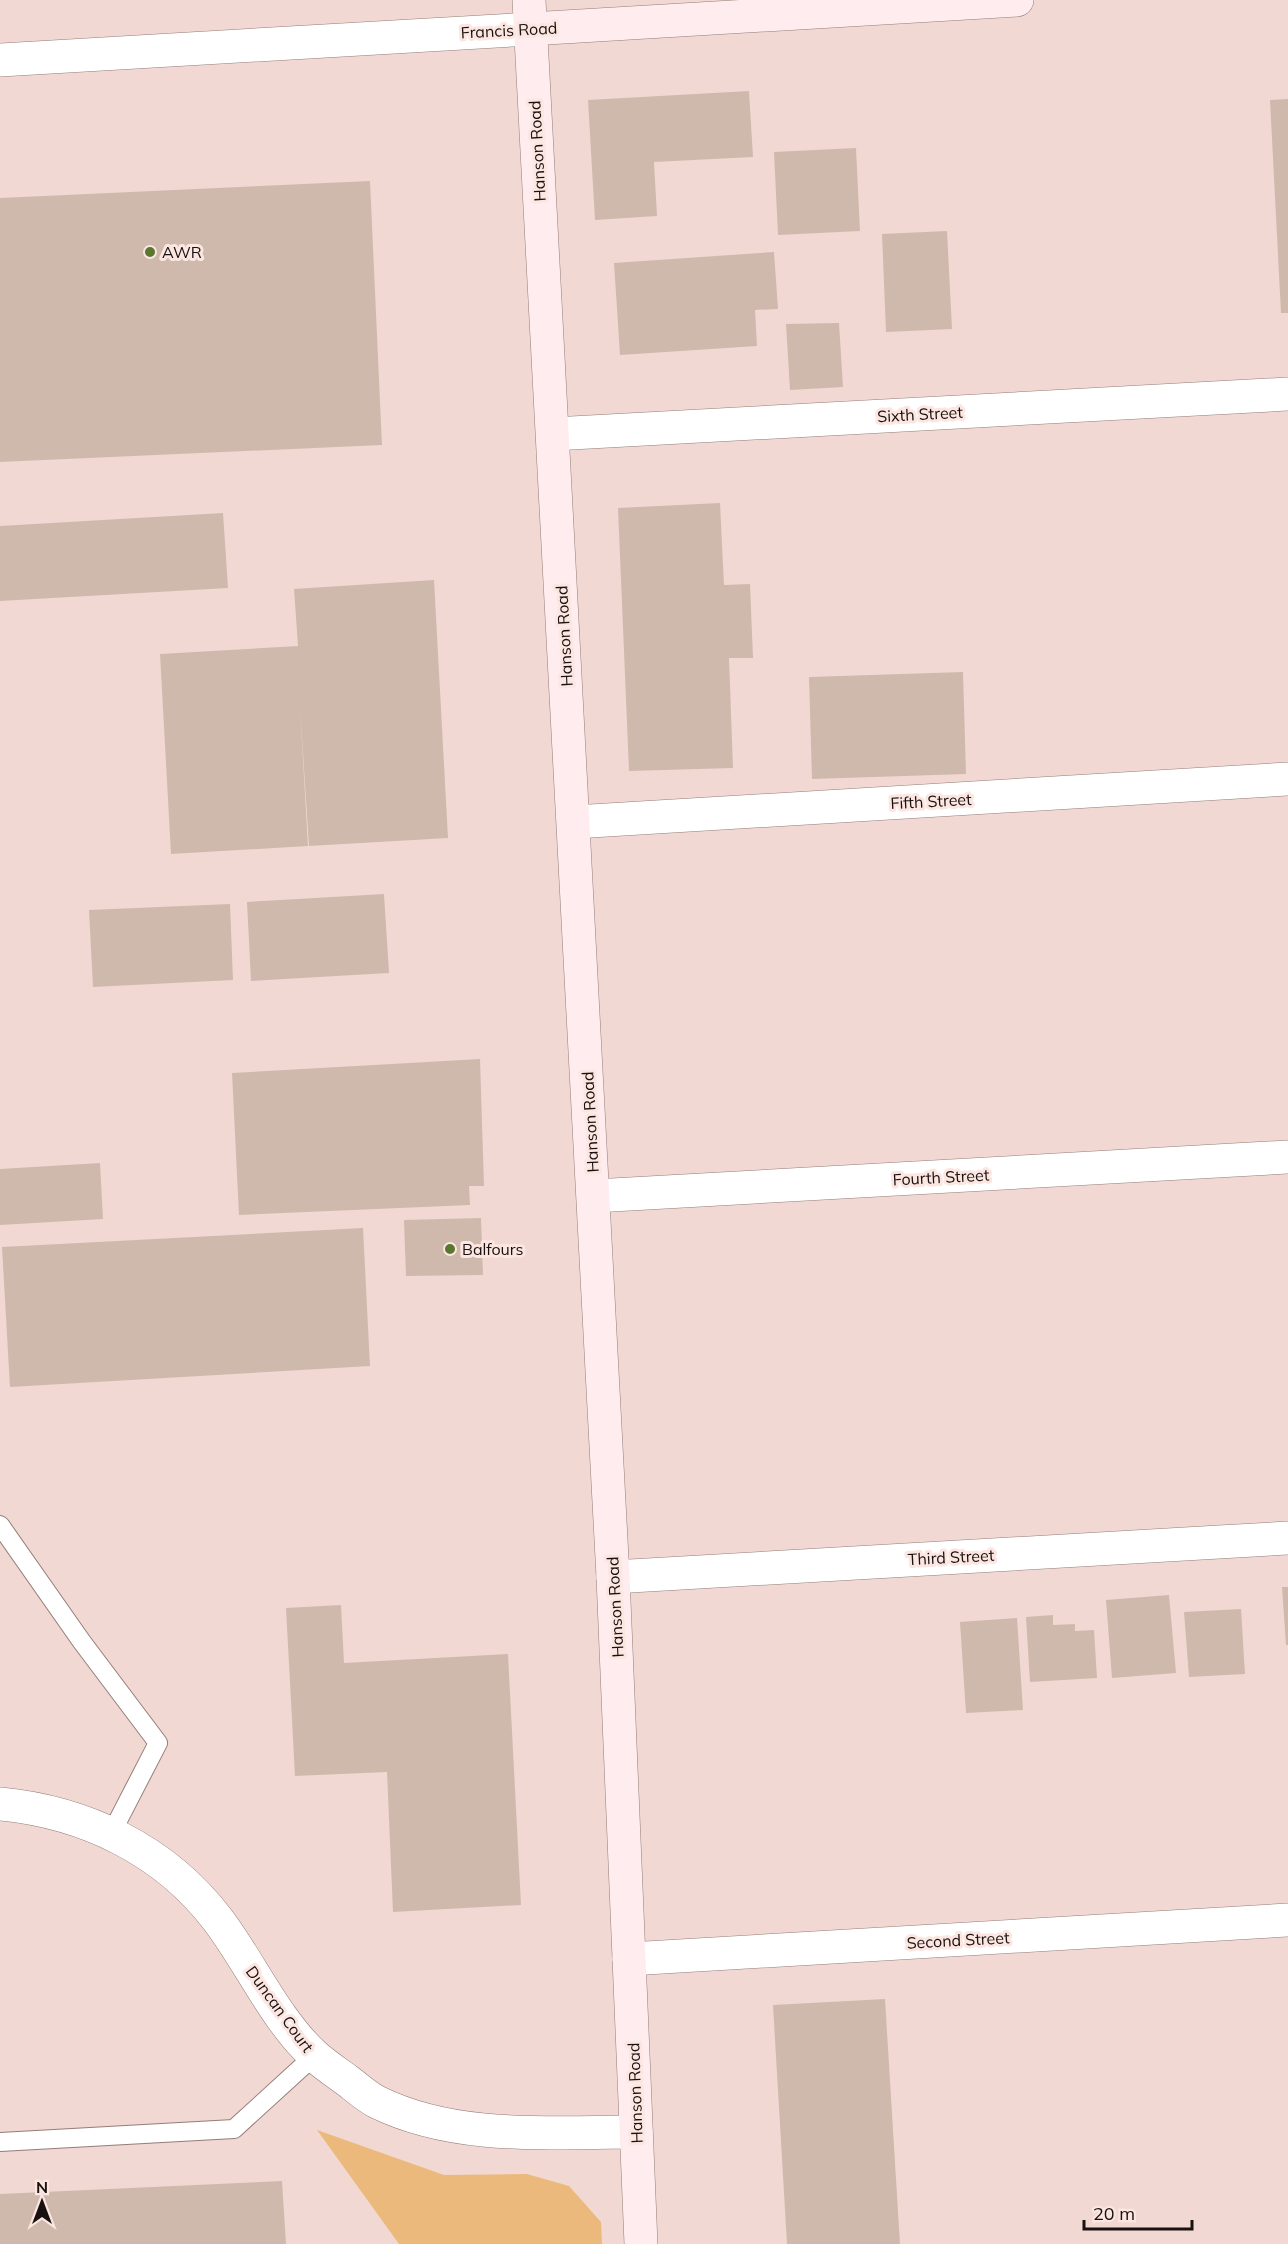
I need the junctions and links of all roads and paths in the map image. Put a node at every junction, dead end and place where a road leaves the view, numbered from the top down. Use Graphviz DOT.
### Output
graph roads {
  1 [pos="1017,0"];
  2 [pos="530,14"];
  3 [pos="0,60"];
  4 [pos="1288,394"];
  5 [pos="553,434"];
  6 [pos="1288,779"];
  7 [pos="574,822"];
  8 [pos="1288,1157"];
  9 [pos="594,1196"];
  10 [pos="0,1525"];
  11 [pos="1288,1538"];
  12 [pos="614,1577"];
  13 [pos="0,1804"];
  14 [pos="112,1832"];
  15 [pos="1288,1920"];
  16 [pos="629,1959"];
  17 [pos="314,2056"];
  18 [pos="636,2132"];
  19 [pos="0,2142"];
  20 [pos="641,2244"];
  1 -- 2 [label="main road, Francis Road"];
  2 -- 3 [label="street, Francis Road"];
  2 -- 5 [label="main road, Hanson Road"];
  4 -- 5 [label="street, Sixth Street"];
  5 -- 7 [label="main road, Hanson Road"];
  6 -- 7 [label="street, Fifth Street"];
  7 -- 9 [label="main road, Hanson Road"];
  8 -- 9 [label="street, Fourth Street"];
  9 -- 12 [label="main road, Hanson Road"];
  10 -- 14 [label="lane"];
  11 -- 12 [label="street, Third Street"];
  12 -- 16 [label="main road, Hanson Road"];
  13 -- 14 [label="street, Duncan Court"];
  14 -- 17 [label="street, Duncan Court"];
  15 -- 16 [label="street, Second Street"];
  16 -- 18 [label="main road, Hanson Road"];
  17 -- 18 [label="street, Duncan Court"];
  17 -- 19 [label="lane"];
  18 -- 20 [label="main road, Hanson Road"];
}
